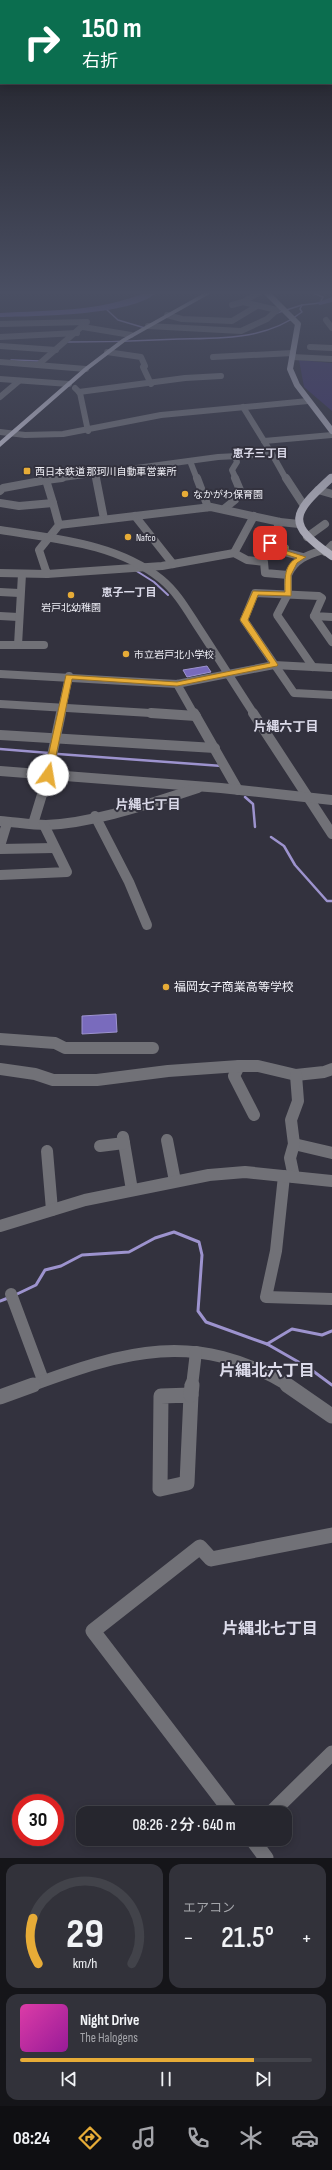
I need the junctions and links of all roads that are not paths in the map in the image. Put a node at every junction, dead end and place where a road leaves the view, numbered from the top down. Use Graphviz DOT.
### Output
graph roads {
  1 [pos="0,379"];
  2 [pos="75,379"];
  3 [pos="149,379"];
  4 [pos="180,379"];
  5 [pos="294,379"];
  6 [pos="19,380"];
  7 [pos="151,384"];
  8 [pos="68,385"];
  9 [pos="79,392"];
  10 [pos="0,397"];
  11 [pos="308,401"];
  12 [pos="243,407"];
  13 [pos="88,431"];
  14 [pos="332,431"];
  15 [pos="0,432"];
  16 [pos="13,434"];
  17 [pos="332,435"];
  18 [pos="264,441"];
  19 [pos="0,445"];
  20 [pos="272,454"];
  21 [pos="235,456"];
  22 [pos="190,461"];
  23 [pos="95,474"];
  24 [pos="332,477"];
  25 [pos="46,480"];
  26 [pos="0,490"];
  27 [pos="318,490"];
  28 [pos="332,494"];
  29 [pos="0,502"];
  30 [pos="53,503"];
  31 [pos="303,504"];
  32 [pos="208,507"];
  33 [pos="225,508"];
  34 [pos="135,516"];
  35 [pos="254,516"];
  36 [pos="104,519"];
  37 [pos="280,522"];
  38 [pos="299,524"];
  39 [pos="325,524"];
  40 [pos="59,525"];
  41 [pos="0,530"];
  42 [pos="307,537"];
  43 [pos="49,538"];
  44 [pos="332,545"];
  45 [pos="324,551"];
  46 [pos="234,553"];
  47 [pos="332,556"];
  48 [pos="303,557"];
  49 [pos="173,564"];
  50 [pos="143,567"];
  51 [pos="0,573"];
  52 [pos="22,574"];
  53 [pos="47,574"];
  54 [pos="288,575"];
  55 [pos="0,592"];
  56 [pos="19,593"];
  57 [pos="288,594"];
  58 [pos="0,616"];
  59 [pos="314,616"];
  60 [pos="18,617"];
  61 [pos="332,617"];
  62 [pos="332,642"];
  63 [pos="0,645"];
  64 [pos="18,645"];
  65 [pos="44,645"];
  66 [pos="274,665"];
  67 [pos="313,667"];
  68 [pos="332,668"];
  69 [pos="0,674"];
  70 [pos="229,674"];
  71 [pos="69,676"];
  72 [pos="177,684"];
  73 [pos="332,695"];
  74 [pos="0,704"];
  75 [pos="62,707"];
  76 [pos="196,716"];
  77 [pos="0,735"];
  78 [pos="56,737"];
  79 [pos="215,748"];
  80 [pos="0,771"];
  81 [pos="48,775"];
  82 [pos="202,787"];
  83 [pos="238,790"];
  84 [pos="308,797"];
  85 [pos="332,800"];
  86 [pos="95,816"];
  87 [pos="4,822"];
  88 [pos="33,824"];
  89 [pos="44,825"];
  90 [pos="332,834"];
  91 [pos="0,846"];
  92 [pos="54,848"];
  93 [pos="0,849"];
  94 [pos="0,875"];
  95 [pos="147,925"];
  96 [pos="0,1039"];
  97 [pos="153,1048"];
  98 [pos="239,1066"];
  99 [pos="0,1069"];
  100 [pos="332,1069"];
  101 [pos="296,1075"];
  102 [pos="254,1115"];
  103 [pos="168,1140"];
  104 [pos="294,1144"];
  105 [pos="100,1146"];
  106 [pos="47,1151"];
  107 [pos="332,1153"];
  108 [pos="289,1176"];
  109 [pos="332,1181"];
  110 [pos="175,1182"];
  111 [pos="132,1190"];
  112 [pos="52,1210"];
  113 [pos="0,1226"];
  114 [pos="11,1294"];
  115 [pos="332,1299"];
  116 [pos="196,1352"];
  117 [pos="43,1380"];
  118 [pos="191,1395"];
  119 [pos="0,1397"];
  120 [pos="332,1416"];
  121 [pos="332,1535"];
  122 [pos="332,1753"];
  123 [pos="227,1806"];
  124 [pos="278,1806"];
  125 [pos="257,1846"];
  126 [pos="266,1858"];
  1 -- 6 [label="street"];
  2 -- 8 [label="highway"];
  3 -- 7 [label="street"];
  4 -- 7 [label="street"];
  5 -- 11 [label="main road"];
  6 -- 8 [label="street"];
  6 -- 10 [label="street"];
  7 -- 9 [label="street"];
  8 -- 9 [label="street"];
  8 -- 16 [label="highway"];
  9 -- 13 [label="street"];
  11 -- 12 [label="street"];
  11 -- 14 [label="main road"];
  12 -- 13 [label="street"];
  12 -- 18 [label="street"];
  13 -- 16 [label="street"];
  15 -- 16 [label="street"];
  16 -- 19 [label="highway"];
  17 -- 18 [label="street"];
  18 -- 20 [label="street"];
  20 -- 21 [label="street"];
  20 -- 31 [label="street"];
  21 -- 22 [label="street"];
  21 -- 33 [label="street"];
  22 -- 23 [label="street"];
  22 -- 32 [label="street"];
  23 -- 25 [label="street"];
  23 -- 36 [label="street"];
  24 -- 27 [label="main road"];
  25 -- 26 [label="street"];
  25 -- 30 [label="street"];
  27 -- 28 [label="street"];
  27 -- 31 [label="main road"];
  29 -- 30 [label="street"];
  30 -- 40 [label="street"];
  31 -- 38 [label="main road"];
  32 -- 33 [label="street"];
  32 -- 34 [label="street"];
  33 -- 35 [label="street"];
  34 -- 36 [label="street"];
  34 -- 49 [label="street"];
  35 -- 37 [label="street"];
  35 -- 46 [label="street"];
  36 -- 40 [label="street"];
  37 -- 38 [label="street"];
  37 -- 48 [label="street"];
  38 -- 42 [label="main road"];
  39 -- 42 [label="street"];
  40 -- 43 [label="street"];
  41 -- 43 [label="street"];
  42 -- 45 [label="main road"];
  43 -- 50 [label="street"];
  43 -- 53 [label="street"];
  44 -- 45 [label="street"];
  45 -- 47 [label="main road"];
  45 -- 48 [label="street"];
  46 -- 49 [label="street"];
  46 -- 54 [label="street"];
  48 -- 54 [label="street"];
  49 -- 50 [label="street"];
  50 -- 53 [label="street"];
  50 -- 70 [label="street"];
  51 -- 52 [label="street"];
  52 -- 53 [label="street"];
  52 -- 56 [label="street"];
  54 -- 57 [label="street"];
  55 -- 56 [label="street"];
  56 -- 60 [label="street"];
  57 -- 59 [label="street"];
  57 -- 66 [label="street"];
  57 -- 67 [label="street"];
  58 -- 60 [label="street"];
  59 -- 61 [label="street"];
  59 -- 62 [label="street"];
  60 -- 64 [label="street"];
  63 -- 64 [label="street"];
  64 -- 65 [label="street"];
  66 -- 67 [label="street"];
  66 -- 70 [label="street"];
  66 -- 73 [label="street"];
  67 -- 68 [label="street"];
  69 -- 71 [label="street"];
  70 -- 72 [label="street"];
  70 -- 84 [label="street"];
  71 -- 72 [label="street"];
  71 -- 75 [label="street"];
  72 -- 76 [label="street"];
  74 -- 75 [label="street"];
  75 -- 76 [label="street"];
  75 -- 78 [label="street"];
  76 -- 79 [label="street"];
  77 -- 78 [label="street"];
  78 -- 79 [label="street"];
  78 -- 81 [label="street"];
  79 -- 83 [label="street"];
  80 -- 81 [label="street"];
  81 -- 82 [label="street"];
  81 -- 88 [label="street"];
  82 -- 83 [label="street"];
  82 -- 86 [label="street"];
  83 -- 84 [label="street"];
  84 -- 85 [label="street"];
  84 -- 90 [label="street"];
  86 -- 89 [label="street"];
  86 -- 95 [label="street"];
  87 -- 88 [label="street"];
  87 -- 91 [label="street"];
  88 -- 89 [label="street"];
  89 -- 92 [label="street"];
  92 -- 93 [label="street"];
  92 -- 94 [label="street"];
  96 -- 97 [label="street"];
  98 -- 99 [label="street"];
  98 -- 101 [label="street"];
  98 -- 102 [label="street"];
  100 -- 101 [label="street"];
  101 -- 104 [label="street"];
  103 -- 110 [label="street"];
  104 -- 107 [label="street"];
  104 -- 108 [label="street"];
  105 -- 111 [label="street"];
  106 -- 112 [label="street"];
  108 -- 109 [label="street"];
  108 -- 110 [label="street"];
  108 -- 115 [label="street"];
  110 -- 111 [label="street"];
  111 -- 112 [label="street"];
  112 -- 113 [label="street"];
  114 -- 117 [label="street"];
  116 -- 117 [label="street"];
  116 -- 118 [label="street"];
  116 -- 120 [label="street"];
  117 -- 119 [label="street"];
  118 -- 118 [label="street"];
  121 -- 123 [label="street"];
  122 -- 124 [label="street"];
  125 -- 126 [label="street"];
}
